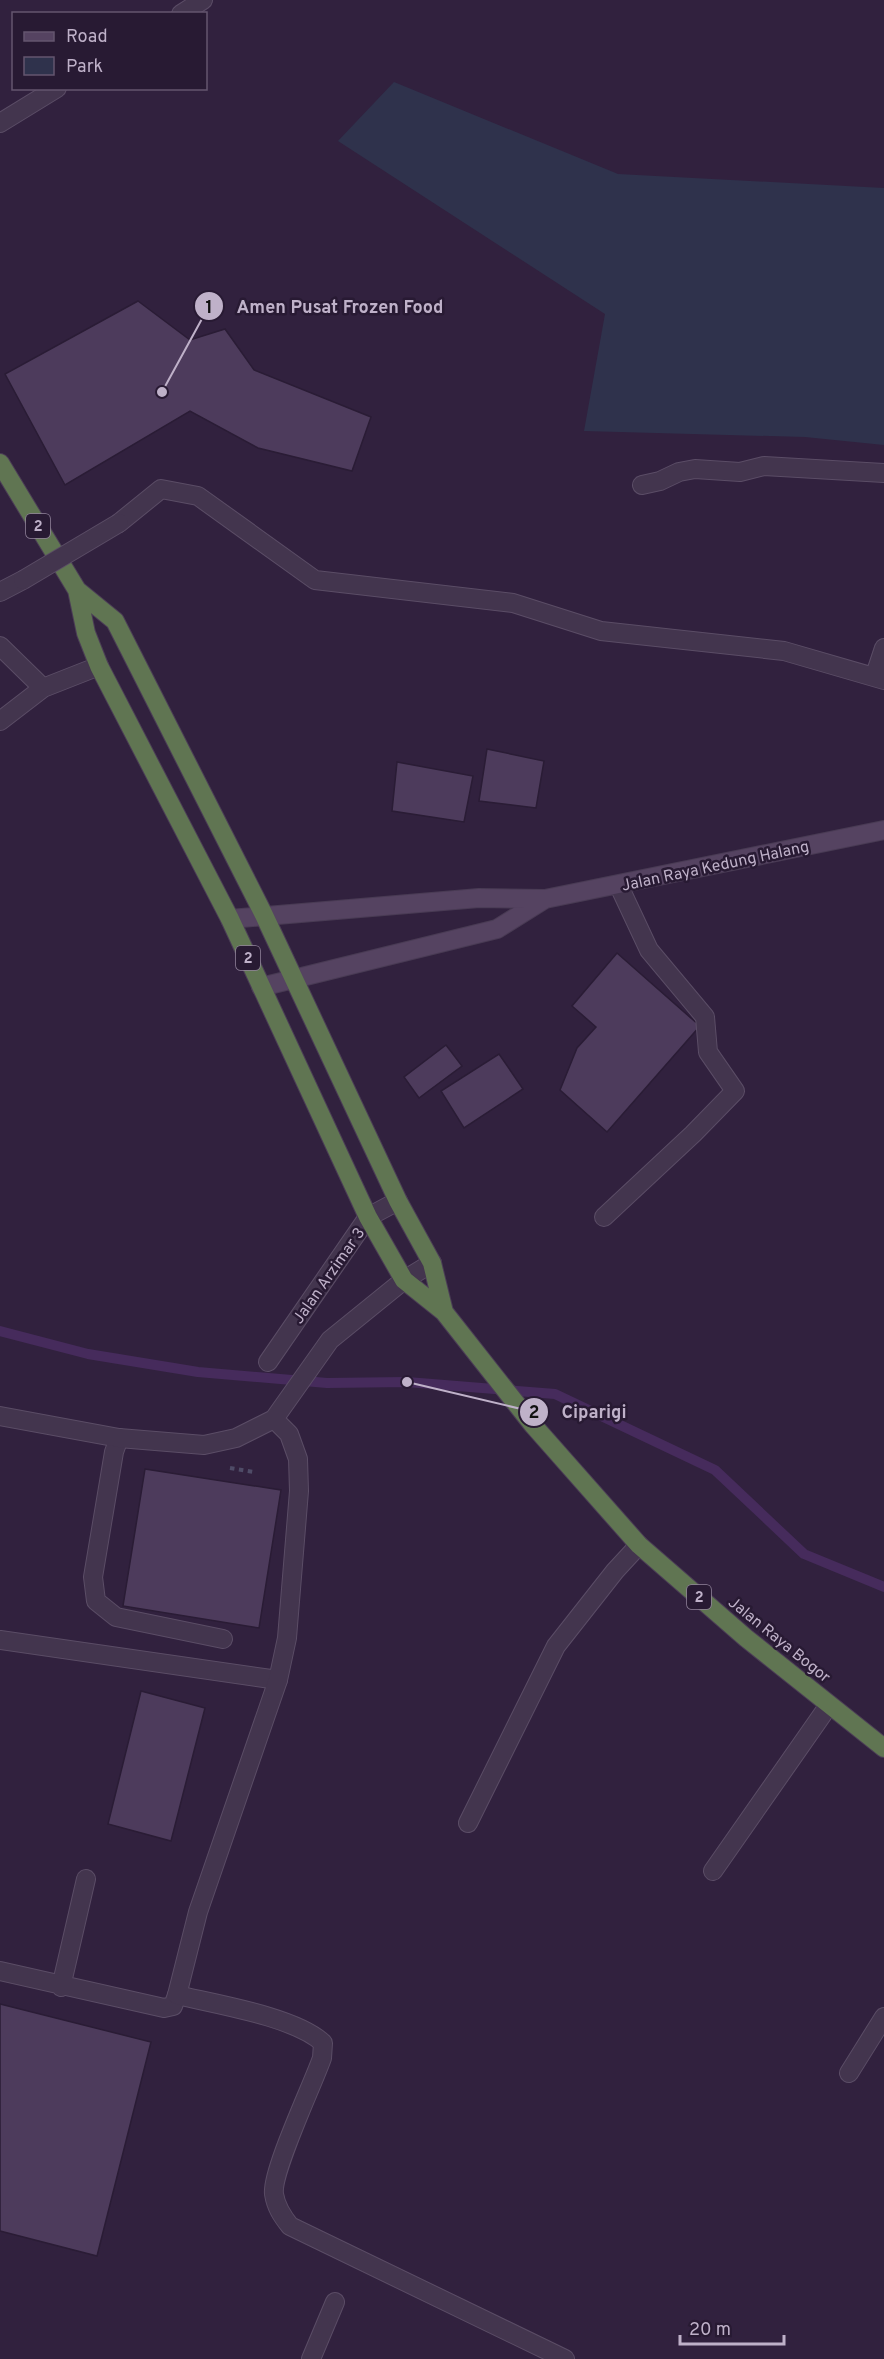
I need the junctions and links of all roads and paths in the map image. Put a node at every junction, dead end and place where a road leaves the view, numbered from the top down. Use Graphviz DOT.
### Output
graph roads {
  1 [pos="203,0"];
  2 [pos="184,12"];
  3 [pos="54,90"];
  4 [pos="0,123"];
  5 [pos="0,462"];
  6 [pos="884,473"];
  7 [pos="642,485"];
  8 [pos="77,590"];
  9 [pos="0,592"];
  10 [pos="0,646"];
  11 [pos="884,648"];
  12 [pos="99,666"];
  13 [pos="879,678"];
  14 [pos="43,688"];
  15 [pos="0,721"];
  16 [pos="884,830"];
  17 [pos="619,886"];
  18 [pos="545,899"];
  19 [pos="264,915"];
  20 [pos="230,919"];
  21 [pos="293,979"];
  22 [pos="261,987"];
  23 [pos="398,1201"];
  24 [pos="368,1217"];
  25 [pos="604,1217"];
  26 [pos="432,1263"];
  27 [pos="405,1280"];
  28 [pos="444,1312"];
  29 [pos="268,1362"];
  30 [pos="0,1416"];
  31 [pos="276,1416"];
  32 [pos="119,1438"];
  33 [pos="639,1545"];
  34 [pos="223,1639"];
  35 [pos="0,1640"];
  36 [pos="278,1680"];
  37 [pos="829,1705"];
  38 [pos="884,1748"];
  39 [pos="468,1823"];
  40 [pos="713,1871"];
  41 [pos="86,1879"];
  42 [pos="0,1971"];
  43 [pos="61,1987"];
  44 [pos="177,1995"];
  45 [pos="884,2017"];
  46 [pos="849,2073"];
  47 [pos="335,2302"];
  48 [pos="311,2359"];
  49 [pos="565,2359"];
  1 -- 2 [label="street"];
  3 -- 4 [label="street"];
  5 -- 8 [label="highway, 2"];
  6 -- 7 [label="street"];
  8 -- 12 [label="highway, 2"];
  8 -- 19 [label="highway, 2"];
  9 -- 13 [label="street, bridge"];
  10 -- 14 [label="street"];
  11 -- 13 [label="street"];
  12 -- 14 [label="street"];
  12 -- 20 [label="highway, 2"];
  14 -- 15 [label="street"];
  16 -- 17 [label="main road, Jalan Raya Kedung Halang"];
  17 -- 18 [label="main road, Jalan Raya Kedung Halang"];
  17 -- 25 [label="street"];
  18 -- 19 [label="main road, Jalan Raya Kedung Halang"];
  18 -- 21 [label="main road, Jalan Raya Kedung Halang"];
  19 -- 20 [label="main road, Jalan Raya Kedung Halang"];
  19 -- 21 [label="highway, 2"];
  20 -- 22 [label="highway, 2"];
  21 -- 22 [label="main road, Jalan Raya Kedung Halang"];
  21 -- 23 [label="highway, 2"];
  22 -- 24 [label="highway, 2"];
  23 -- 24 [label="street, Jalan Arzimar 3"];
  23 -- 26 [label="highway, 2"];
  24 -- 27 [label="highway, 2"];
  24 -- 29 [label="street, Jalan Arzimar 3"];
  26 -- 27 [label="street"];
  26 -- 28 [label="highway, 2"];
  27 -- 28 [label="highway, 2"];
  27 -- 31 [label="street"];
  28 -- 33 [label="highway, Jalan Raya Bogor / 2"];
  30 -- 32 [label="street"];
  31 -- 32 [label="street"];
  31 -- 36 [label="street"];
  32 -- 34 [label="street"];
  33 -- 37 [label="highway, Jalan Raya Bogor / 2"];
  33 -- 39 [label="street"];
  35 -- 36 [label="street"];
  36 -- 44 [label="street"];
  37 -- 38 [label="highway, Jalan Raya Bogor / 2"];
  37 -- 40 [label="street"];
  41 -- 43 [label="street"];
  42 -- 43 [label="street"];
  43 -- 44 [label="street"];
  44 -- 49 [label="street"];
  45 -- 46 [label="street"];
  47 -- 48 [label="street"];
}
